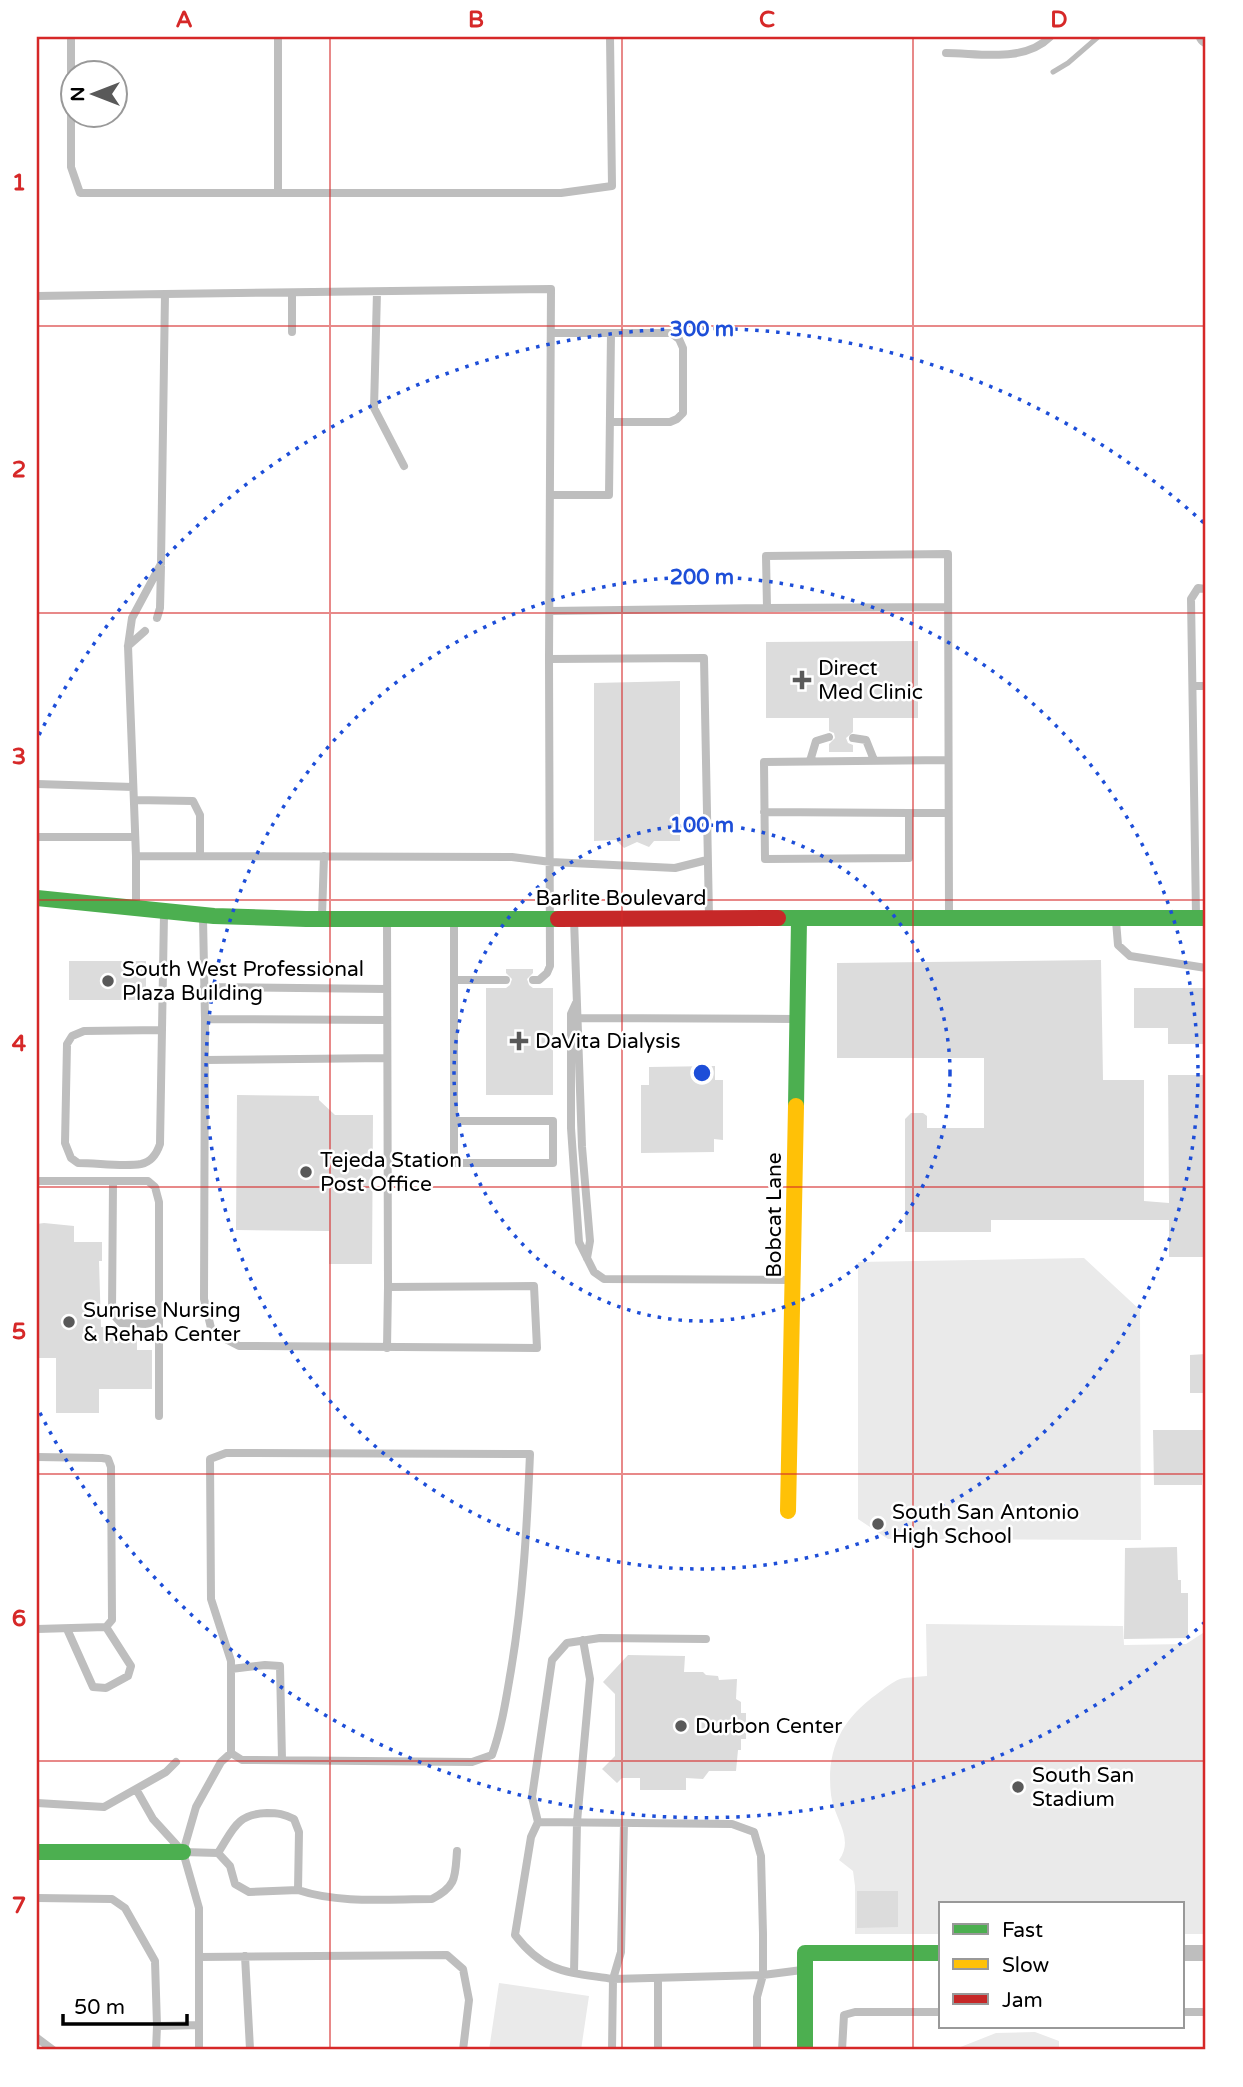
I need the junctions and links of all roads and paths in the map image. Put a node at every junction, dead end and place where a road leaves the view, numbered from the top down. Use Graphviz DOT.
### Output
graph roads {
  1 [pos="71,37"];
  2 [pos="278,37"];
  3 [pos="610,37"];
  4 [pos="1050,37"];
  5 [pos="946,52"];
  6 [pos="278,193"];
  7 [pos="377,292"];
  8 [pos="292,293"];
  9 [pos="165,295"];
  10 [pos="37,296"];
  11 [pos="292,332"];
  12 [pos="551,332"];
  13 [pos="611,333"];
  14 [pos="610,422"];
  15 [pos="404,466"];
  16 [pos="551,495"];
  17 [pos="161,564"];
  18 [pos="1206,589"];
  19 [pos="948,607"];
  20 [pos="767,608"];
  21 [pos="550,611"];
  22 [pos="157,618"];
  23 [pos="145,631"];
  24 [pos="128,646"];
  25 [pos="550,659"];
  26 [pos="1193,686"];
  27 [pos="1206,686"];
  28 [pos="829,737"];
  29 [pos="853,738"];
  30 [pos="948,760"];
  31 [pos="810,761"];
  32 [pos="874,761"];
  33 [pos="37,784"];
  34 [pos="133,787"];
  35 [pos="134,800"];
  36 [pos="764,813"];
  37 [pos="909,813"];
  38 [pos="948,813"];
  39 [pos="37,836"];
  40 [pos="135,837"];
  41 [pos="136,856"];
  42 [pos="201,856"];
  43 [pos="324,856"];
  44 [pos="707,860"];
  45 [pos="551,862"];
  46 [pos="37,898"];
  47 [pos="136,908"];
  48 [pos="164,911"];
  49 [pos="203,915"];
  50 [pos="551,918"];
  51 [pos="949,918"];
  52 [pos="1116,918"];
  53 [pos="1201,918"];
  54 [pos="322,919"];
  55 [pos="387,919"];
  56 [pos="454,919"];
  57 [pos="574,919"];
  58 [pos="709,919"];
  59 [pos="799,920"];
  60 [pos="1206,968"];
  61 [pos="455,980"];
  62 [pos="506,980"];
  63 [pos="533,980"];
  64 [pos="204,987"];
  65 [pos="387,989"];
  66 [pos="576,1003"];
  67 [pos="579,1018"];
  68 [pos="205,1019"];
  69 [pos="796,1019"];
  70 [pos="387,1020"];
  71 [pos="162,1030"];
  72 [pos="387,1058"];
  73 [pos="205,1060"];
  74 [pos="454,1121"];
  75 [pos="37,1181"];
  76 [pos="113,1182"];
  77 [pos="587,1258"];
  78 [pos="794,1280"];
  79 [pos="388,1287"];
  80 [pos="159,1319"];
  81 [pos="387,1348"];
  82 [pos="159,1416"];
  83 [pos="37,1457"];
  84 [pos="788,1511"];
  85 [pos="106,1628"];
  86 [pos="37,1629"];
  87 [pos="67,1629"];
  88 [pos="706,1639"];
  89 [pos="583,1640"];
  90 [pos="231,1669"];
  91 [pos="231,1753"];
  92 [pos="282,1760"];
  93 [pos="176,1762"];
  94 [pos="136,1789"];
  95 [pos="37,1803"];
  96 [pos="538,1822"];
  97 [pos="577,1822"];
  98 [pos="624,1823"];
  99 [pos="457,1851"];
  100 [pos="37,1852"];
  101 [pos="183,1852"];
  102 [pos="218,1853"];
  103 [pos="298,1890"];
  104 [pos="37,1898"];
  105 [pos="939,1953"];
  106 [pos="1184,1953"];
  107 [pos="1206,1953"];
  108 [pos="245,1956"];
  109 [pos="199,1957"];
  110 [pos="805,1961"];
  111 [pos="574,1973"];
  112 [pos="763,1975"];
  113 [pos="659,1978"];
  114 [pos="613,1979"];
  115 [pos="939,2012"];
  116 [pos="1184,2012"];
  117 [pos="1206,2012"];
  118 [pos="199,2025"];
  119 [pos="157,2026"];
  120 [pos="37,2038"];
  121 [pos="250,2049"];
  122 [pos="53,2050"];
  123 [pos="156,2050"];
  124 [pos="199,2050"];
  125 [pos="463,2050"];
  126 [pos="612,2050"];
  127 [pos="658,2050"];
  128 [pos="757,2050"];
  129 [pos="805,2050"];
  130 [pos="842,2050"];
  1 -- 6 [label="lane"];
  2 -- 6 [label="lane"];
  3 -- 6 [label="lane"];
  4 -- 5 [label="lane"];
  7 -- 8 [label="lane"];
  7 -- 12 [label="lane"];
  7 -- 15 [label="lane"];
  8 -- 9 [label="lane"];
  8 -- 11 [label="lane"];
  9 -- 10 [label="lane"];
  9 -- 17 [label="lane"];
  12 -- 13 [label="lane"];
  12 -- 16 [label="lane"];
  13 -- 14 [label="lane"];
  13 -- 14 [label="lane"];
  14 -- 16 [label="lane"];
  16 -- 21 [label="lane"];
  17 -- 22 [label="lane"];
  17 -- 24 [label="lane"];
  18 -- 26 [label="lane"];
  19 -- 20 [label="lane"];
  19 -- 20 [label="lane"];
  19 -- 30 [label="lane"];
  20 -- 21 [label="lane"];
  21 -- 25 [label="lane"];
  23 -- 24 [label="lane"];
  24 -- 34 [label="lane"];
  25 -- 44 [label="lane"];
  25 -- 45 [label="lane"];
  26 -- 27 [label="lane"];
  26 -- 53 [label="lane"];
  28 -- 31 [label="lane"];
  29 -- 32 [label="lane"];
  30 -- 32 [label="lane"];
  30 -- 38 [label="lane"];
  31 -- 32 [label="lane"];
  31 -- 36 [label="lane"];
  33 -- 34 [label="lane"];
  34 -- 35 [label="lane"];
  35 -- 40 [label="lane"];
  35 -- 42 [label="lane"];
  36 -- 37 [label="lane"];
  36 -- 37 [label="lane"];
  37 -- 38 [label="lane"];
  38 -- 51 [label="lane"];
  39 -- 40 [label="lane"];
  40 -- 41 [label="lane"];
  41 -- 42 [label="lane"];
  41 -- 47 [label="lane"];
  42 -- 43 [label="lane"];
  43 -- 45 [label="lane"];
  43 -- 54 [label="lane"];
  44 -- 45 [label="lane"];
  44 -- 58 [label="lane"];
  45 -- 50 [label="lane"];
  46 -- 47 [label="street, Barlite Boulevard"];
  47 -- 48 [label="street, Barlite Boulevard"];
  48 -- 49 [label="street, Barlite Boulevard"];
  48 -- 71 [label="lane"];
  49 -- 54 [label="street, Barlite Boulevard"];
  49 -- 64 [label="lane"];
  50 -- 56 [label="street, Barlite Boulevard"];
  50 -- 57 [label="street, Barlite Boulevard"];
  50 -- 63 [label="lane"];
  51 -- 52 [label="street, Barlite Boulevard"];
  51 -- 59 [label="street, Barlite Boulevard"];
  52 -- 53 [label="street, Barlite Boulevard"];
  52 -- 60 [label="lane"];
  54 -- 55 [label="street, Barlite Boulevard"];
  55 -- 56 [label="street, Barlite Boulevard"];
  55 -- 65 [label="lane"];
  56 -- 61 [label="lane"];
  57 -- 58 [label="street, Barlite Boulevard"];
  57 -- 66 [label="lane"];
  58 -- 59 [label="street, Barlite Boulevard"];
  59 -- 69 [label="street, Bobcat Lane"];
  61 -- 62 [label="lane"];
  61 -- 74 [label="lane"];
  64 -- 65 [label="lane"];
  64 -- 68 [label="lane"];
  65 -- 70 [label="lane"];
  66 -- 67 [label="lane"];
  66 -- 77 [label="lane"];
  67 -- 69 [label="lane"];
  67 -- 77 [label="lane"];
  68 -- 70 [label="lane"];
  68 -- 73 [label="lane"];
  69 -- 78 [label="street, Bobcat Lane"];
  70 -- 72 [label="lane"];
  71 -- 71 [label="lane"];
  72 -- 73 [label="lane"];
  72 -- 79 [label="lane"];
  73 -- 81 [label="lane"];
  74 -- 74 [label="lane"];
  75 -- 76 [label="lane"];
  76 -- 80 [label="lane"];
  76 -- 80 [label="lane"];
  77 -- 78 [label="lane"];
  78 -- 84 [label="street, Bobcat Lane"];
  79 -- 81 [label="lane"];
  79 -- 81 [label="lane"];
  80 -- 82 [label="lane"];
  83 -- 85 [label="lane"];
  85 -- 87 [label="lane"];
  85 -- 87 [label="lane"];
  86 -- 87 [label="lane"];
  88 -- 89 [label="lane"];
  89 -- 96 [label="lane"];
  89 -- 97 [label="lane"];
  90 -- 91 [label="lane"];
  90 -- 92 [label="lane"];
  90 -- 92 [label="lane"];
  91 -- 92 [label="lane"];
  91 -- 101 [label="lane"];
  93 -- 94 [label="lane"];
  94 -- 95 [label="lane"];
  94 -- 101 [label="lane"];
  96 -- 97 [label="lane"];
  96 -- 111 [label="lane"];
  97 -- 98 [label="lane"];
  97 -- 111 [label="lane"];
  98 -- 112 [label="lane"];
  98 -- 114 [label="lane"];
  99 -- 103 [label="lane"];
  100 -- 101 [label="street"];
  101 -- 102 [label="lane"];
  101 -- 109 [label="lane"];
  102 -- 103 [label="lane"];
  102 -- 103 [label="lane"];
  104 -- 119 [label="lane"];
  105 -- 110 [label="street"];
  106 -- 107 [label="street"];
  108 -- 109 [label="lane"];
  108 -- 121 [label="lane"];
  108 -- 125 [label="lane"];
  109 -- 118 [label="lane"];
  110 -- 112 [label="lane"];
  110 -- 129 [label="street"];
  111 -- 114 [label="lane"];
  112 -- 113 [label="lane"];
  112 -- 128 [label="lane"];
  113 -- 114 [label="lane"];
  113 -- 127 [label="lane"];
  114 -- 126 [label="lane"];
  115 -- 130 [label="lane"];
  116 -- 117 [label="lane"];
  118 -- 119 [label="lane"];
  118 -- 124 [label="lane"];
  119 -- 123 [label="lane"];
  120 -- 122 [label="lane"];
}
